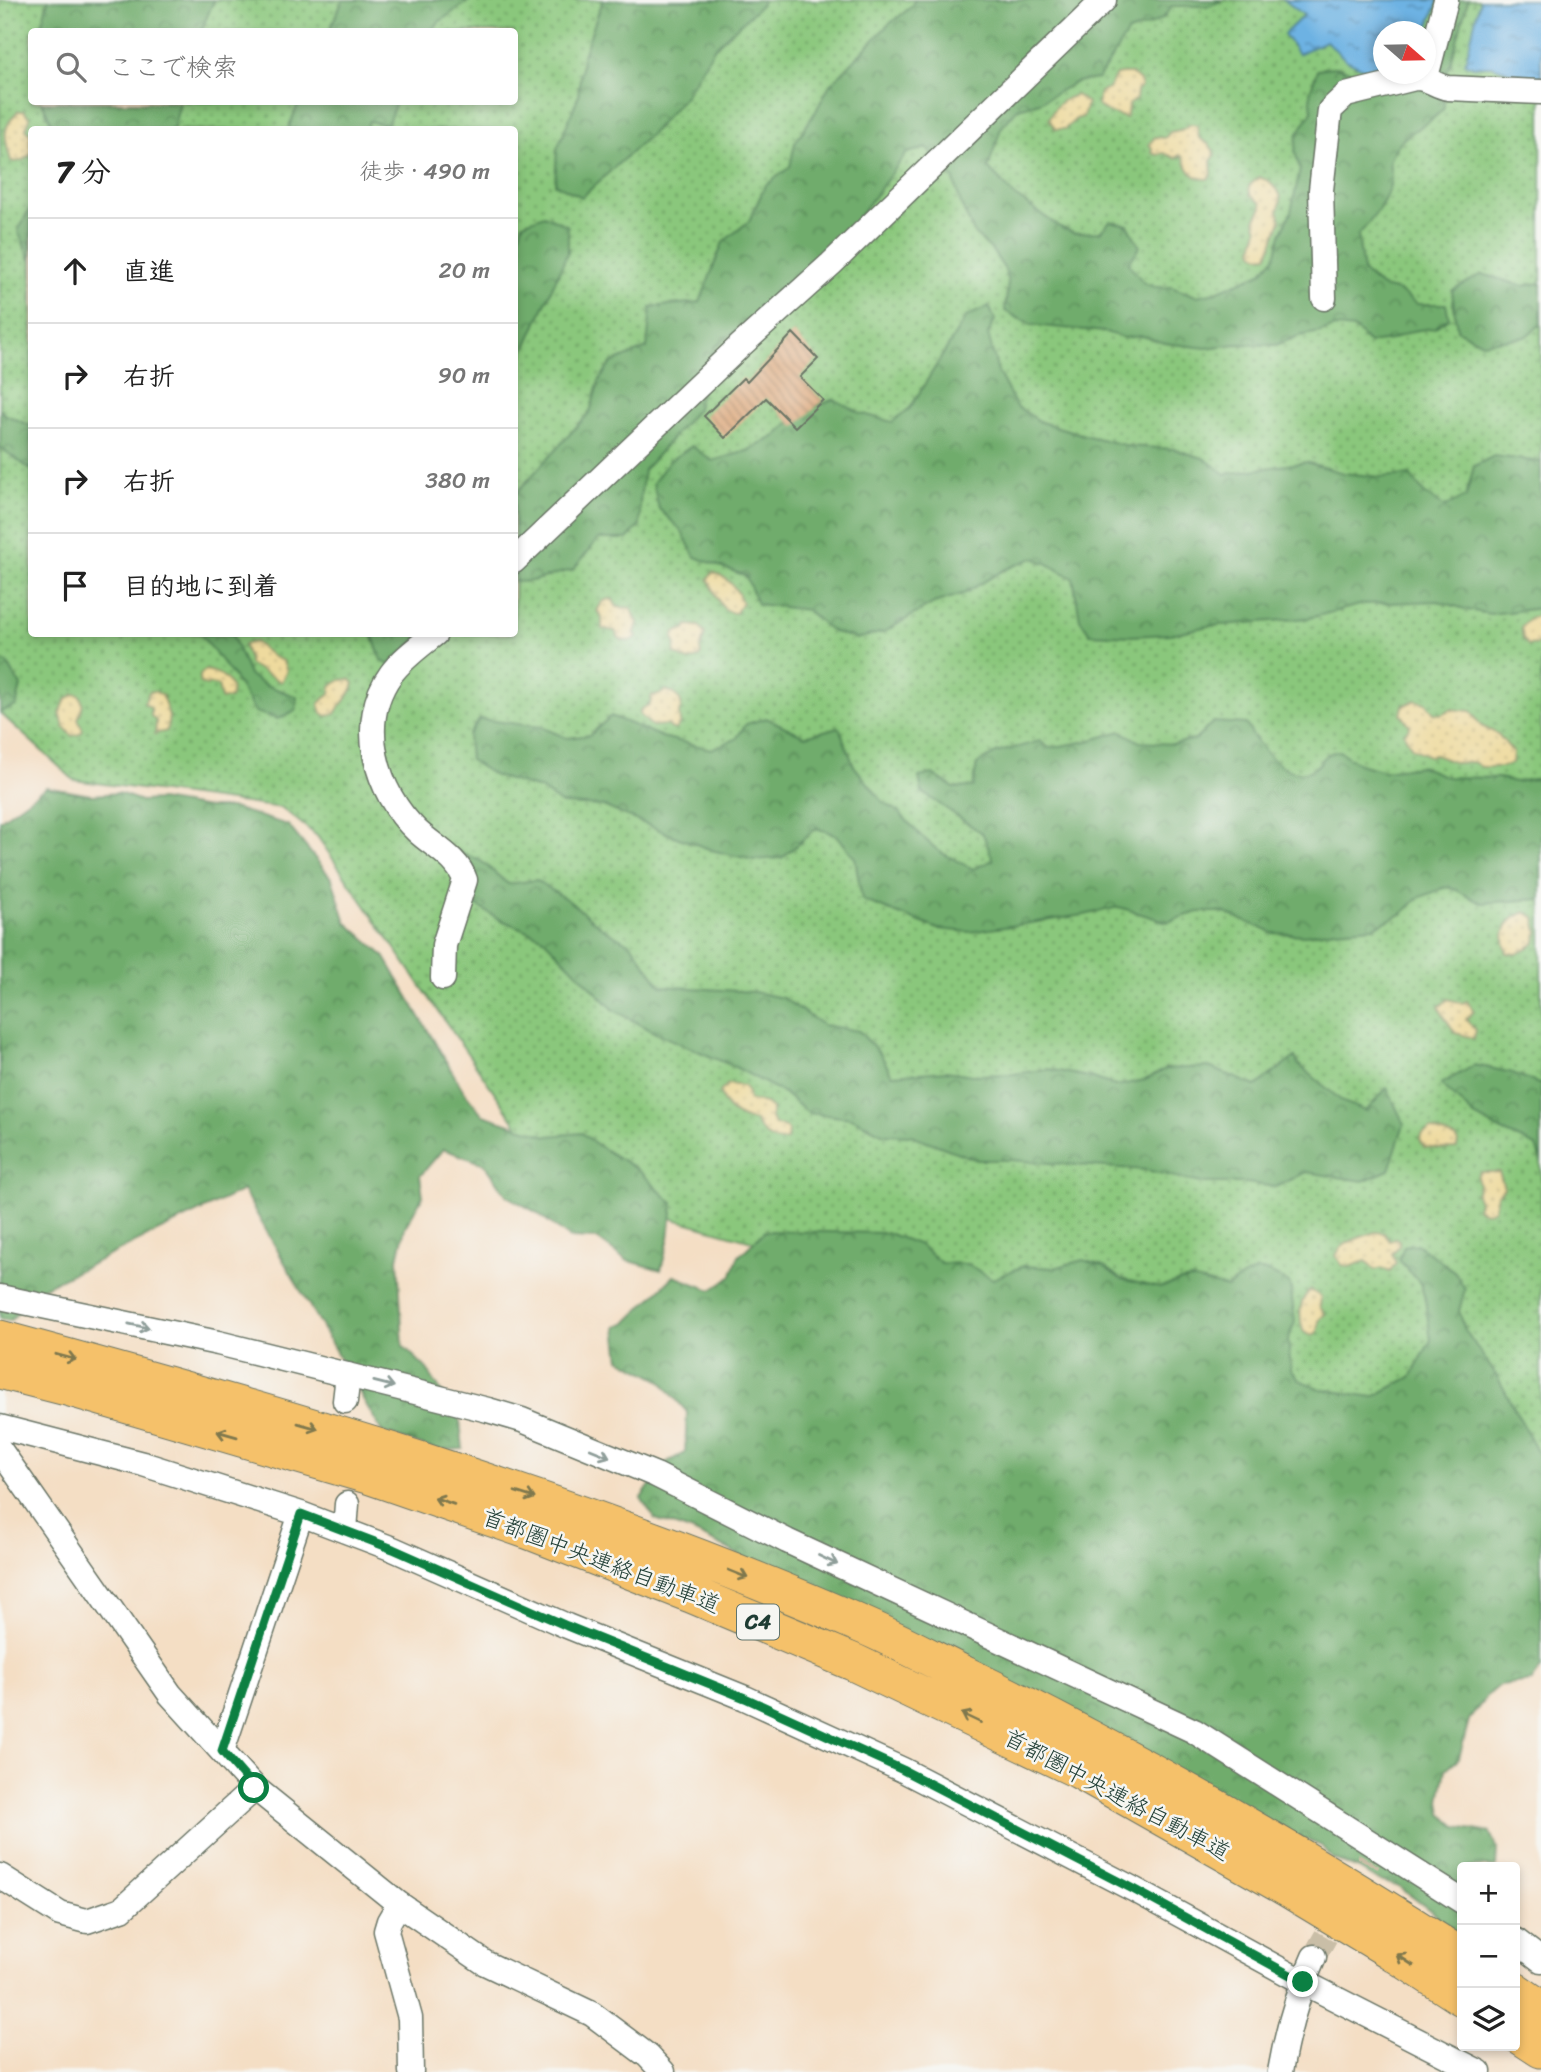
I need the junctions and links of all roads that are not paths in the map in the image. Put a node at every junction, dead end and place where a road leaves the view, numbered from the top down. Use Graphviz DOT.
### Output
graph roads {
  1 [pos="1104,0"];
  2 [pos="1446,0"];
  3 [pos="1436,38"];
  4 [pos="1387,84"];
  5 [pos="1436,84"];
  6 [pos="1541,92"];
  7 [pos="1324,298"];
  8 [pos="518,557"];
  9 [pos="432,637"];
  10 [pos="443,978"];
  11 [pos="0,1297"];
  12 [pos="0,1339"];
  13 [pos="0,1370"];
  14 [pos="348,1375"];
  15 [pos="345,1401"];
  16 [pos="0,1427"];
  17 [pos="0,1450"];
  18 [pos="347,1503"];
  19 [pos="301,1514"];
  20 [pos="345,1530"];
  21 [pos="222,1751"];
  22 [pos="254,1788"];
  23 [pos="0,1875"];
  24 [pos="1457,1898"];
  25 [pos="399,1904"];
  26 [pos="1520,1944"];
  27 [pos="1457,1954"];
  28 [pos="1314,1957"];
  29 [pos="1541,1960"];
  30 [pos="1303,1982"];
  31 [pos="1457,1994"];
  32 [pos="1520,1994"];
  33 [pos="1541,2009"];
  34 [pos="1520,2035"];
  35 [pos="1541,2049"];
  36 [pos="411,2072"];
  37 [pos="663,2072"];
  38 [pos="1280,2072"];
  39 [pos="1479,2072"];
  1 -- 8 [label="street"];
  2 -- 3 [label="street"];
  4 -- 7 [label="street"];
  5 -- 6 [label="street"];
  9 -- 10 [label="street"];
  11 -- 14 [label="street, one-way"];
  12 -- 27 [label="highway, 首都圏中央連絡自動車道 / C4, one-way"];
  31 -- 13 [label="highway, 首都圏中央連絡自動車道 / C4, one-way"];
  14 -- 15 [label="street"];
  14 -- 24 [label="street, one-way"];
  16 -- 19 [label="street"];
  17 -- 21 [label="street"];
  18 -- 20 [label="street"];
  19 -- 20 [label="street"];
  19 -- 21 [label="street"];
  20 -- 30 [label="street"];
  21 -- 22 [label="street"];
  22 -- 23 [label="street"];
  22 -- 25 [label="street"];
  25 -- 36 [label="street"];
  25 -- 37 [label="street"];
  26 -- 29 [label="street"];
  28 -- 30 [label="street"];
  30 -- 38 [label="street"];
  30 -- 39 [label="street"];
  32 -- 33 [label="highway"];
  34 -- 35 [label="highway"];
}
